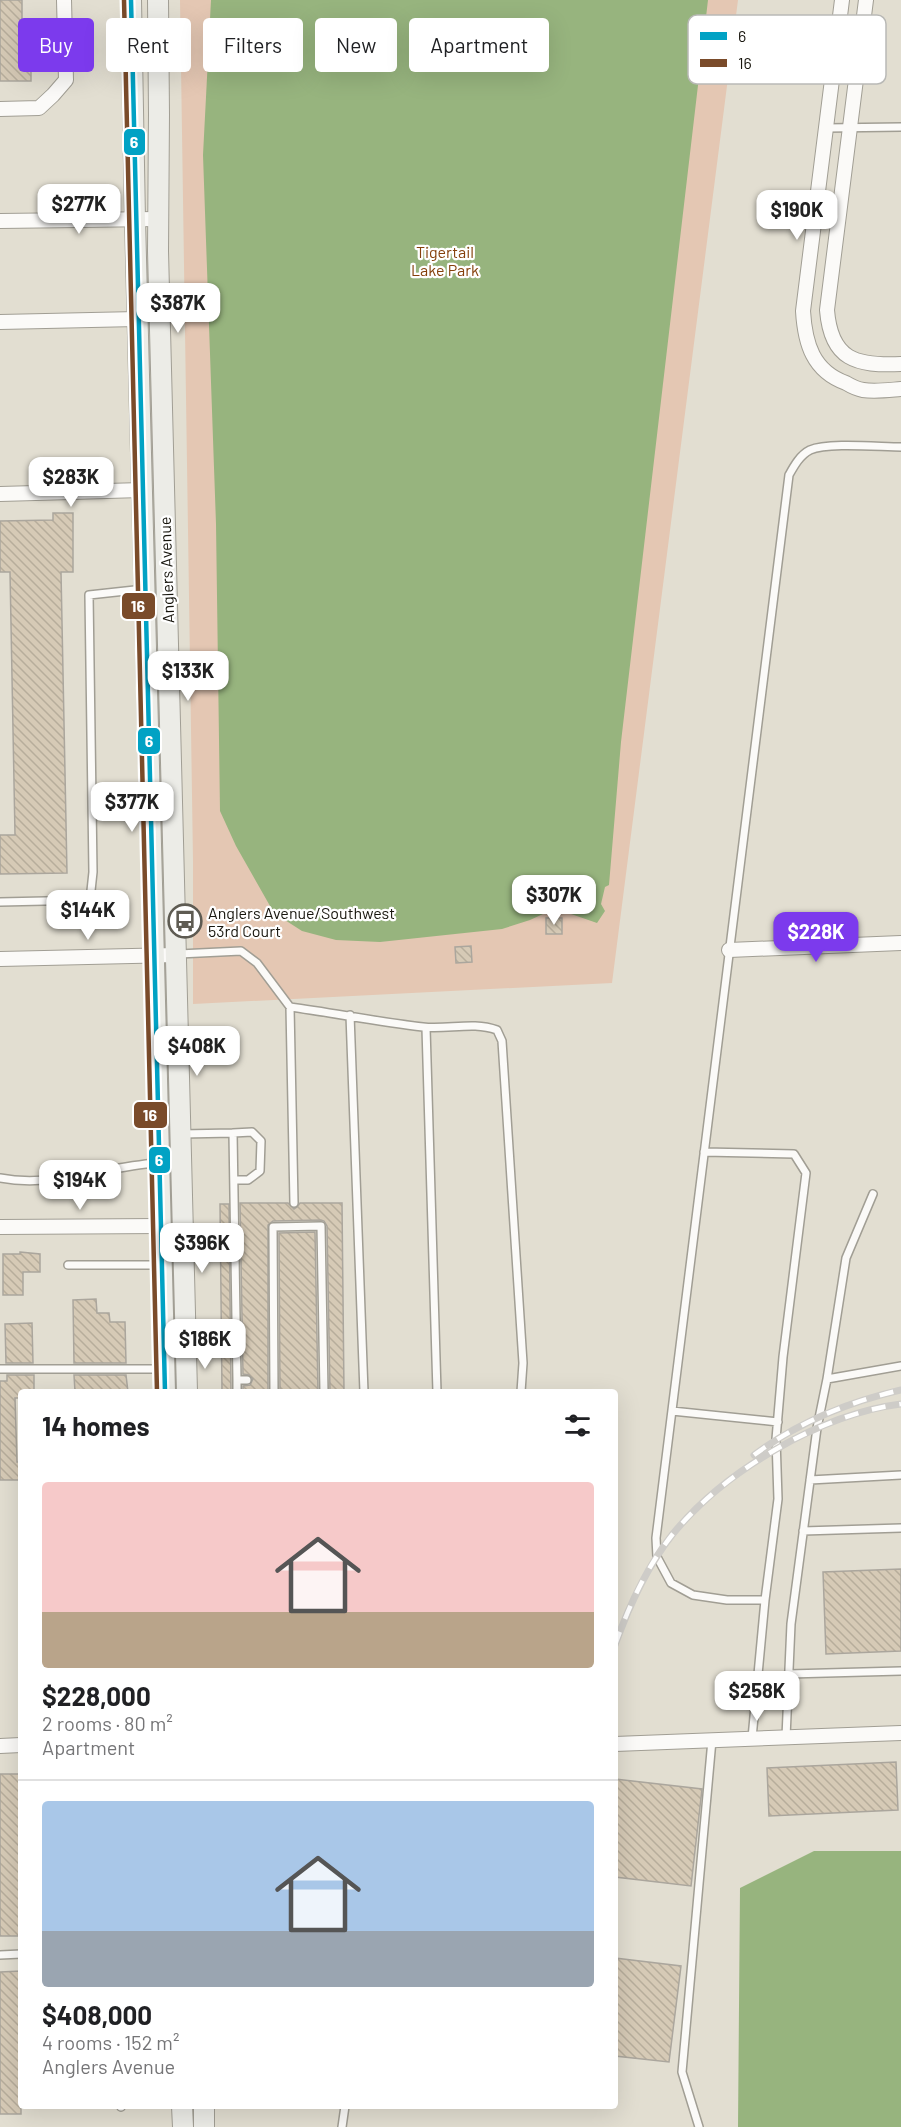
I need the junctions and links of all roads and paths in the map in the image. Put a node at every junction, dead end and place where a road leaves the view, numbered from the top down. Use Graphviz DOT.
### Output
graph roads {
  1 [pos="64,0"];
  2 [pos="131,0"];
  3 [pos="158,0"];
  4 [pos="842,0"];
  5 [pos="866,0"];
  6 [pos="840,15"];
  7 [pos="864,15"];
  8 [pos="832,84"];
  9 [pos="856,84"];
  10 [pos="0,109"];
  11 [pos="901,127"];
  12 [pos="827,128"];
  13 [pos="851,128"];
  14 [pos="135,219"];
  15 [pos="157,219"];
  16 [pos="0,221"];
  17 [pos="137,319"];
  18 [pos="0,322"];
  19 [pos="901,364"];
  20 [pos="901,389"];
  21 [pos="901,447"];
  22 [pos="142,490"];
  23 [pos="0,494"];
  24 [pos="145,589"];
  25 [pos="0,902"];
  26 [pos="901,944"];
  27 [pos="729,950"];
  28 [pos="153,955"];
  29 [pos="176,955"];
  30 [pos="0,958"];
  31 [pos="290,1007"];
  32 [pos="351,1015"];
  33 [pos="426,1028"];
  34 [pos="233,1132"];
  35 [pos="180,1134"];
  36 [pos="704,1152"];
  37 [pos="159,1163"];
  38 [pos="0,1178"];
  39 [pos="234,1180"];
  40 [pos="873,1194"];
  41 [pos="294,1203"];
  42 [pos="160,1226"];
  43 [pos="0,1227"];
  44 [pos="162,1264"];
  45 [pos="68,1265"];
  46 [pos="901,1366"];
  47 [pos="0,1369"];
  48 [pos="164,1369"];
  49 [pos="827,1379"];
  50 [pos="237,1380"];
  51 [pos="247,1380"];
  52 [pos="165,1389"];
  53 [pos="187,1389"];
  54 [pos="237,1389"];
  55 [pos="274,1389"];
  56 [pos="324,1389"];
  57 [pos="364,1389"];
  58 [pos="437,1389"];
  59 [pos="521,1389"];
  60 [pos="672,1411"];
  61 [pos="778,1422"];
  62 [pos="901,1475"];
  63 [pos="810,1480"];
  64 [pos="901,1528"];
  65 [pos="803,1531"];
  66 [pos="765,1600"];
  67 [pos="901,1671"];
  68 [pos="789,1674"];
  69 [pos="901,1733"];
  70 [pos="786,1737"];
  71 [pos="752,1738"];
  72 [pos="712,1740"];
  73 [pos="618,1744"];
  74 [pos="18,1745"];
  75 [pos="0,1746"];
  76 [pos="18,1954"];
  77 [pos="0,1955"];
  78 [pos="182,2109"];
  79 [pos="204,2109"];
  80 [pos="345,2109"];
  81 [pos="183,2127"];
  82 [pos="204,2127"];
  83 [pos="342,2127"];
  84 [pos="699,2127"];
  1 -- 10 [label="street"];
  2 -- 14 [label="street, Anglers Avenue"];
  3 -- 15 [label="street, Anglers Avenue"];
  4 -- 6 [label="street"];
  5 -- 7 [label="street"];
  8 -- 12 [label="street"];
  9 -- 13 [label="street"];
  11 -- 13 [label="lane"];
  12 -- 13 [label="lane"];
  12 -- 20 [label="street"];
  13 -- 19 [label="street"];
  14 -- 15 [label="street"];
  14 -- 16 [label="street"];
  14 -- 17 [label="street, Anglers Avenue"];
  15 -- 29 [label="street, Anglers Avenue"];
  17 -- 18 [label="street"];
  17 -- 22 [label="street, Anglers Avenue"];
  21 -- 27 [label="lane"];
  22 -- 23 [label="street"];
  22 -- 24 [label="street, Anglers Avenue"];
  24 -- 25 [label="lane"];
  24 -- 28 [label="street, Anglers Avenue"];
  26 -- 27 [label="street"];
  27 -- 36 [label="lane"];
  28 -- 29 [label="street"];
  28 -- 30 [label="street"];
  28 -- 37 [label="street, Anglers Avenue"];
  29 -- 31 [label="lane"];
  29 -- 35 [label="street, Anglers Avenue"];
  31 -- 32 [label="lane"];
  31 -- 41 [label="lane"];
  32 -- 33 [label="lane"];
  32 -- 57 [label="lane"];
  33 -- 58 [label="lane"];
  33 -- 59 [label="lane"];
  34 -- 35 [label="lane"];
  34 -- 39 [label="lane"];
  34 -- 39 [label="lane"];
  35 -- 53 [label="street, Anglers Avenue"];
  36 -- 60 [label="lane"];
  36 -- 61 [label="lane"];
  37 -- 38 [label="lane"];
  37 -- 42 [label="street, Anglers Avenue"];
  39 -- 50 [label="lane"];
  40 -- 49 [label="lane"];
  42 -- 43 [label="street"];
  42 -- 44 [label="street, Anglers Avenue"];
  44 -- 45 [label="lane"];
  44 -- 48 [label="street, Anglers Avenue"];
  46 -- 49 [label="lane"];
  47 -- 48 [label="lane"];
  48 -- 52 [label="street, Anglers Avenue"];
  49 -- 63 [label="lane"];
  50 -- 51 [label="lane"];
  50 -- 54 [label="lane"];
  55 -- 56 [label="lane"];
  60 -- 61 [label="lane"];
  60 -- 66 [label="lane"];
  61 -- 66 [label="lane"];
  62 -- 63 [label="lane"];
  63 -- 65 [label="lane"];
  64 -- 65 [label="lane"];
  65 -- 68 [label="lane"];
  66 -- 71 [label="lane"];
  67 -- 68 [label="lane"];
  68 -- 70 [label="lane"];
  69 -- 70 [label="street"];
  70 -- 71 [label="street"];
  71 -- 72 [label="street"];
  72 -- 73 [label="street"];
  72 -- 84 [label="lane"];
  74 -- 75 [label="street"];
  76 -- 77 [label="lane"];
  78 -- 81 [label="street"];
  79 -- 82 [label="street"];
  80 -- 83 [label="lane"];
}
